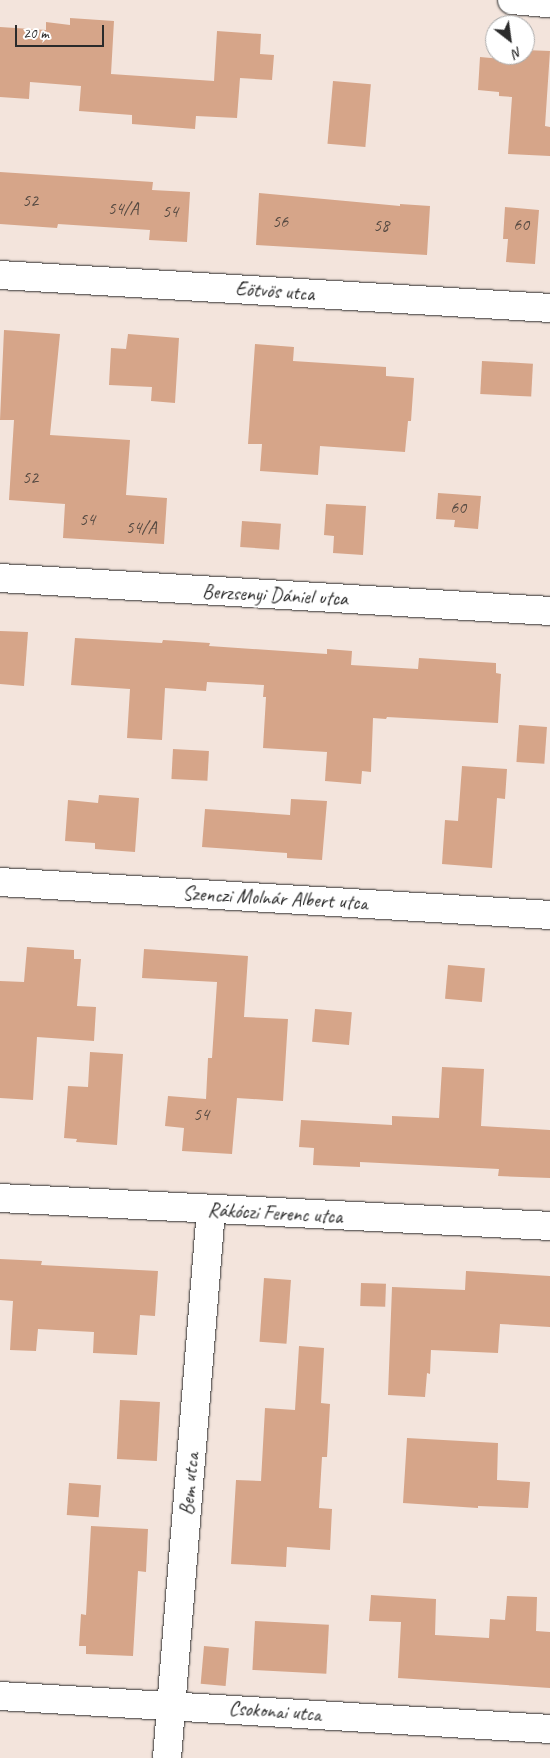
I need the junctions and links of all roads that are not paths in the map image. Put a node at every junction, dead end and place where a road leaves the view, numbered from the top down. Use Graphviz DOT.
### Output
graph roads {
  1 [pos="512,0"];
  2 [pos="550,2"];
  3 [pos="0,274"];
  4 [pos="550,308"];
  5 [pos="0,578"];
  6 [pos="550,611"];
  7 [pos="0,882"];
  8 [pos="550,915"];
  9 [pos="0,1198"];
  10 [pos="212,1210"];
  11 [pos="550,1226"];
  12 [pos="0,1696"];
  13 [pos="172,1705"];
  14 [pos="550,1729"];
  15 [pos="167,1758"];
  1 -- 2 [label="street"];
  3 -- 4 [label="street, Eötvös utca"];
  5 -- 6 [label="street, Berzsenyi Dániel utca"];
  7 -- 8 [label="street, Szenczi Molnár Albert utca"];
  9 -- 10 [label="street, Rákóczi Ferenc utca"];
  10 -- 11 [label="street, Rákóczi Ferenc utca"];
  10 -- 13 [label="street, Bem utca"];
  12 -- 13 [label="street, Csokonai utca"];
  13 -- 14 [label="street, Csokonai utca"];
  13 -- 15 [label="street, Bem utca"];
}
